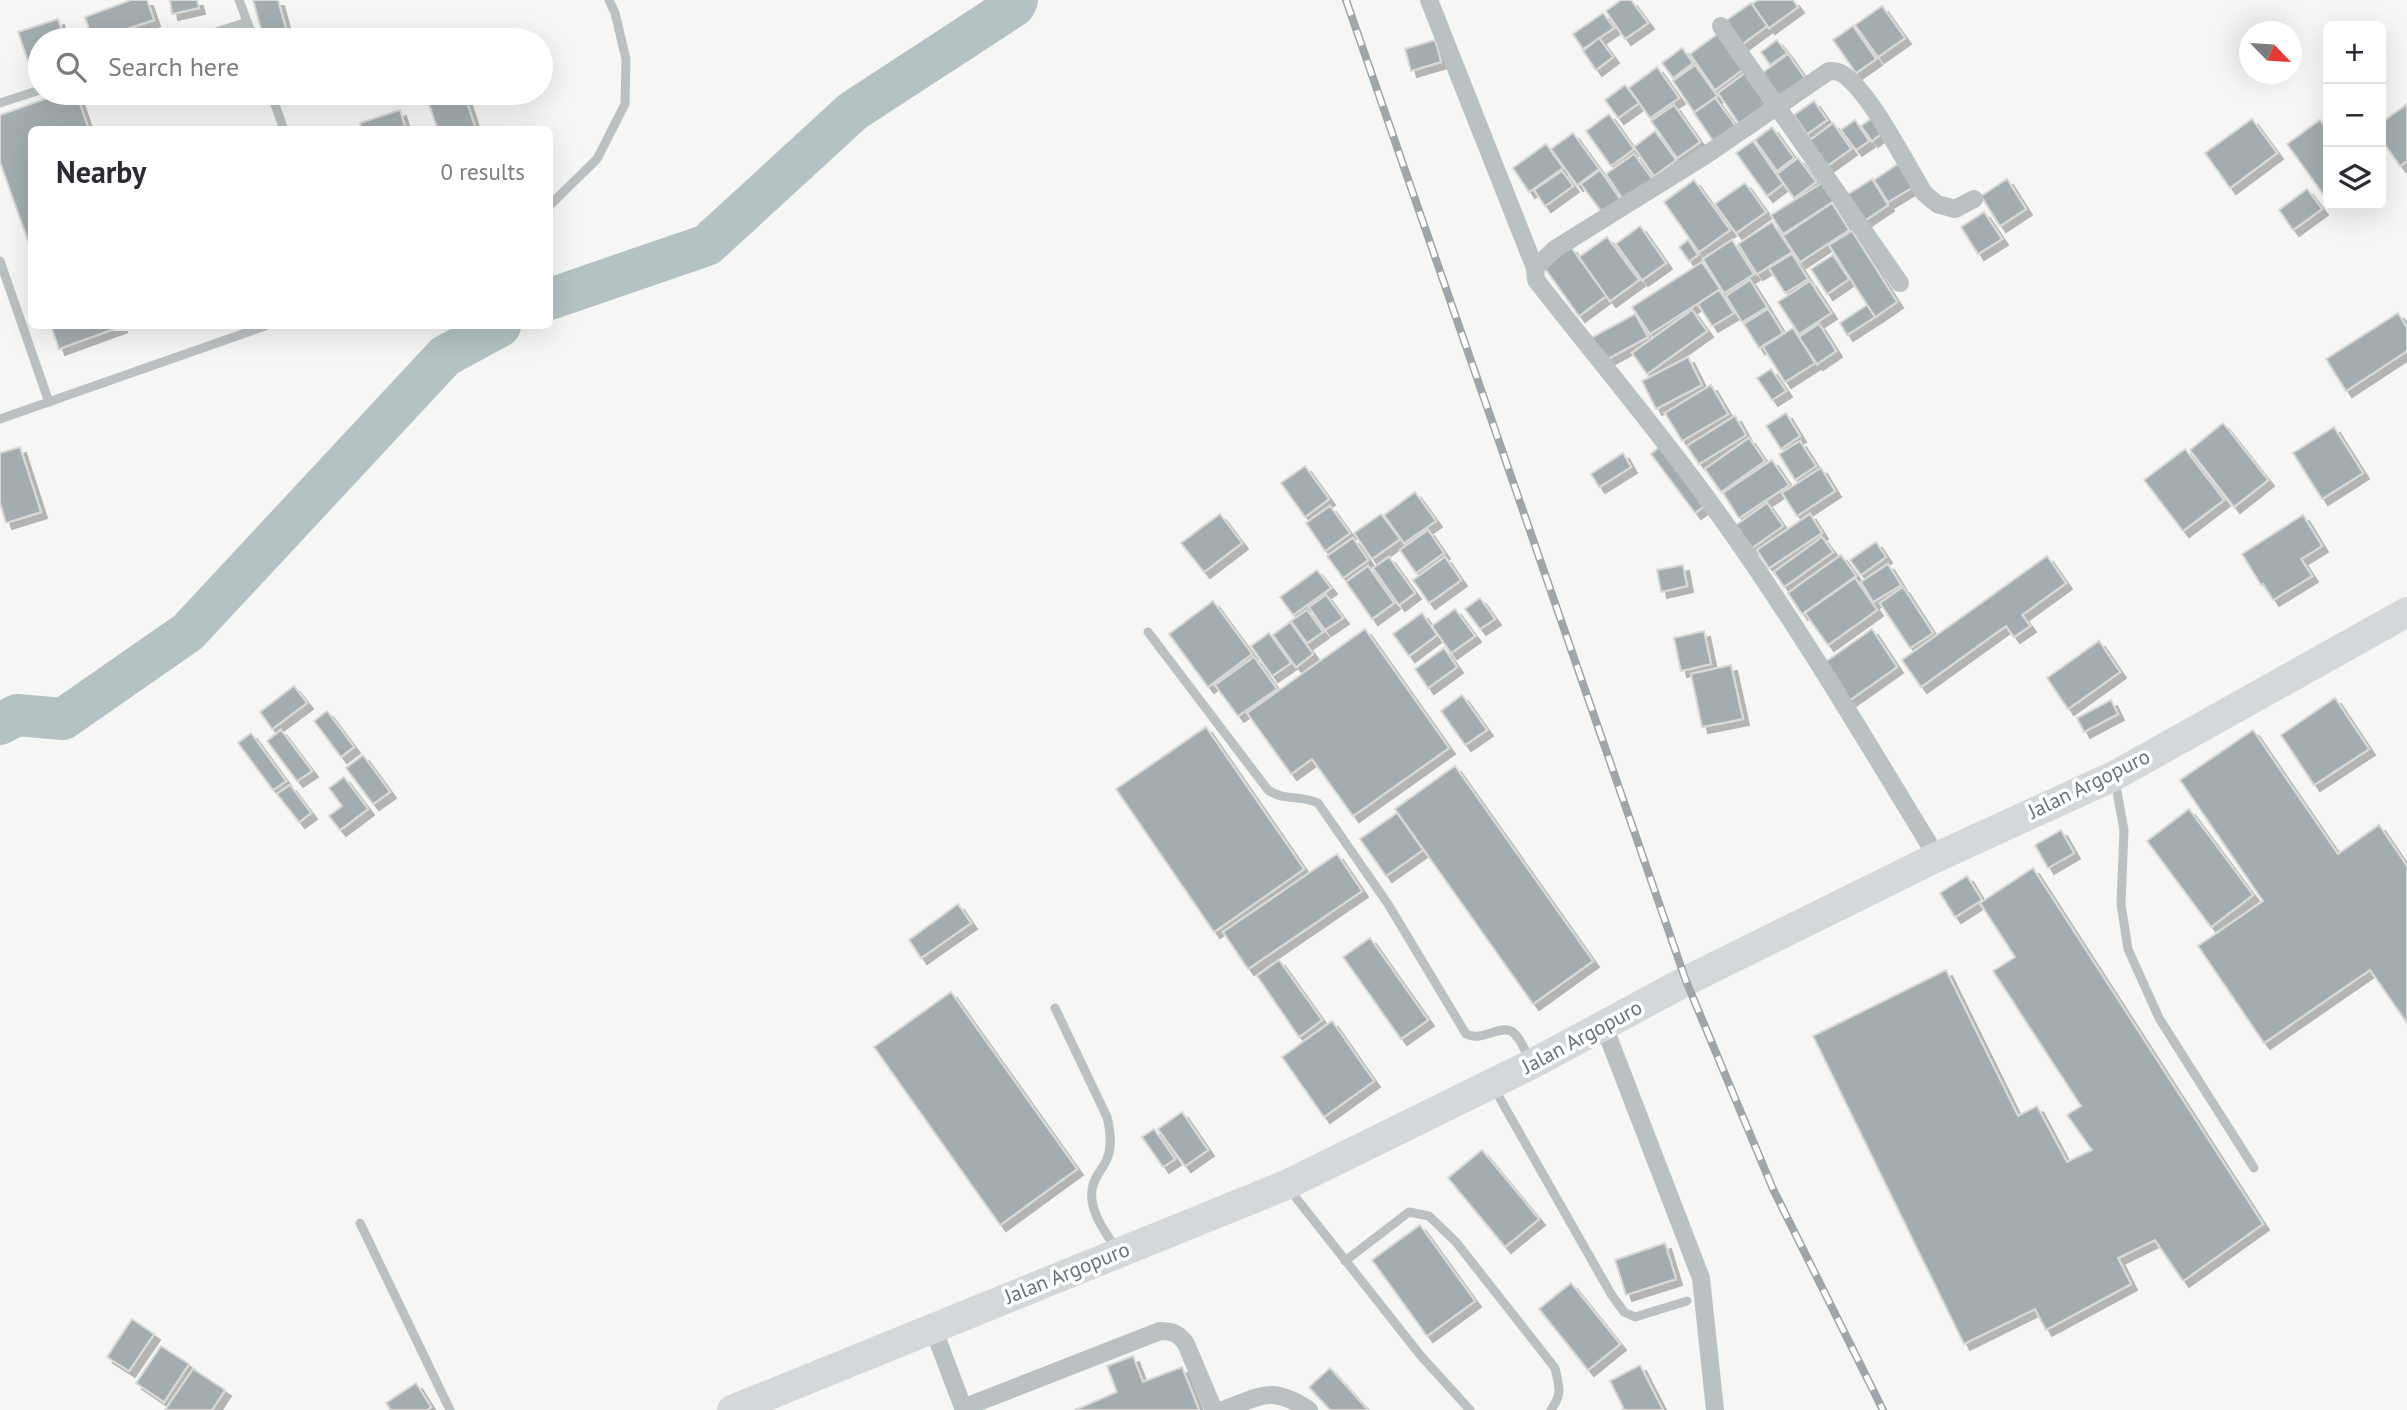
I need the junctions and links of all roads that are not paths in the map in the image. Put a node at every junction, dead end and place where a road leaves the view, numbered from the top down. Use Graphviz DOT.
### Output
graph roads {
  1 [pos="239,0"];
  2 [pos="609,0"];
  3 [pos="1429,0"];
  4 [pos="247,22"];
  5 [pos="1721,26"];
  6 [pos="229,28"];
  7 [pos="249,28"];
  8 [pos="28,94"];
  9 [pos="0,103"];
  10 [pos="275,105"];
  11 [pos="1778,107"];
  12 [pos="283,126"];
  13 [pos="1974,199"];
  14 [pos="553,202"];
  15 [pos="0,261"];
  16 [pos="1535,268"];
  17 [pos="1900,283"];
  18 [pos="256,329"];
  19 [pos="49,402"];
  20 [pos="0,419"];
  21 [pos="2407,612"];
  22 [pos="1148,632"];
  23 [pos="2114,775"];
  24 [pos="1937,857"];
  25 [pos="1055,1007"];
  26 [pos="1604,1026"];
  27 [pos="1532,1064"];
  28 [pos="1492,1084"];
  29 [pos="2254,1168"];
  30 [pos="1286,1185"];
  31 [pos="360,1223"];
  32 [pos="1118,1252"];
  33 [pos="1345,1261"];
  34 [pos="1687,1301"];
  35 [pos="933,1328"];
  36 [pos="963,1409"];
  37 [pos="450,1410"];
  38 [pos="732,1410"];
  39 [pos="1214,1410"];
  40 [pos="1223,1410"];
  41 [pos="1308,1410"];
  42 [pos="1470,1410"];
  43 [pos="1551,1410"];
  44 [pos="1715,1410"];
  1 -- 4 [label="lane"];
  2 -- 14 [label="lane"];
  3 -- 16 [label="street"];
  4 -- 6 [label="lane"];
  4 -- 7 [label="lane"];
  5 -- 11 [label="street"];
  8 -- 9 [label="lane"];
  10 -- 12 [label="lane"];
  11 -- 13 [label="street"];
  11 -- 16 [label="street"];
  11 -- 17 [label="street"];
  15 -- 19 [label="lane"];
  16 -- 24 [label="street"];
  18 -- 19 [label="lane"];
  19 -- 20 [label="lane"];
  21 -- 23 [label="highway, Jalan Argopuro"];
  22 -- 27 [label="lane"];
  23 -- 24 [label="highway, Jalan Argopuro"];
  23 -- 29 [label="lane"];
  24 -- 26 [label="highway, Jalan Argopuro"];
  25 -- 32 [label="lane"];
  26 -- 27 [label="highway, Jalan Argopuro"];
  26 -- 44 [label="street"];
  27 -- 28 [label="highway, Jalan Argopuro"];
  28 -- 30 [label="highway, Jalan Argopuro"];
  28 -- 34 [label="lane"];
  30 -- 32 [label="highway, Jalan Argopuro"];
  30 -- 33 [label="lane"];
  31 -- 37 [label="lane"];
  32 -- 35 [label="highway, Jalan Argopuro"];
  33 -- 42 [label="lane"];
  33 -- 43 [label="lane"];
  35 -- 36 [label="street"];
  35 -- 38 [label="highway, Jalan Argopuro"];
  36 -- 39 [label="street"];
  40 -- 41 [label="street"];
}
